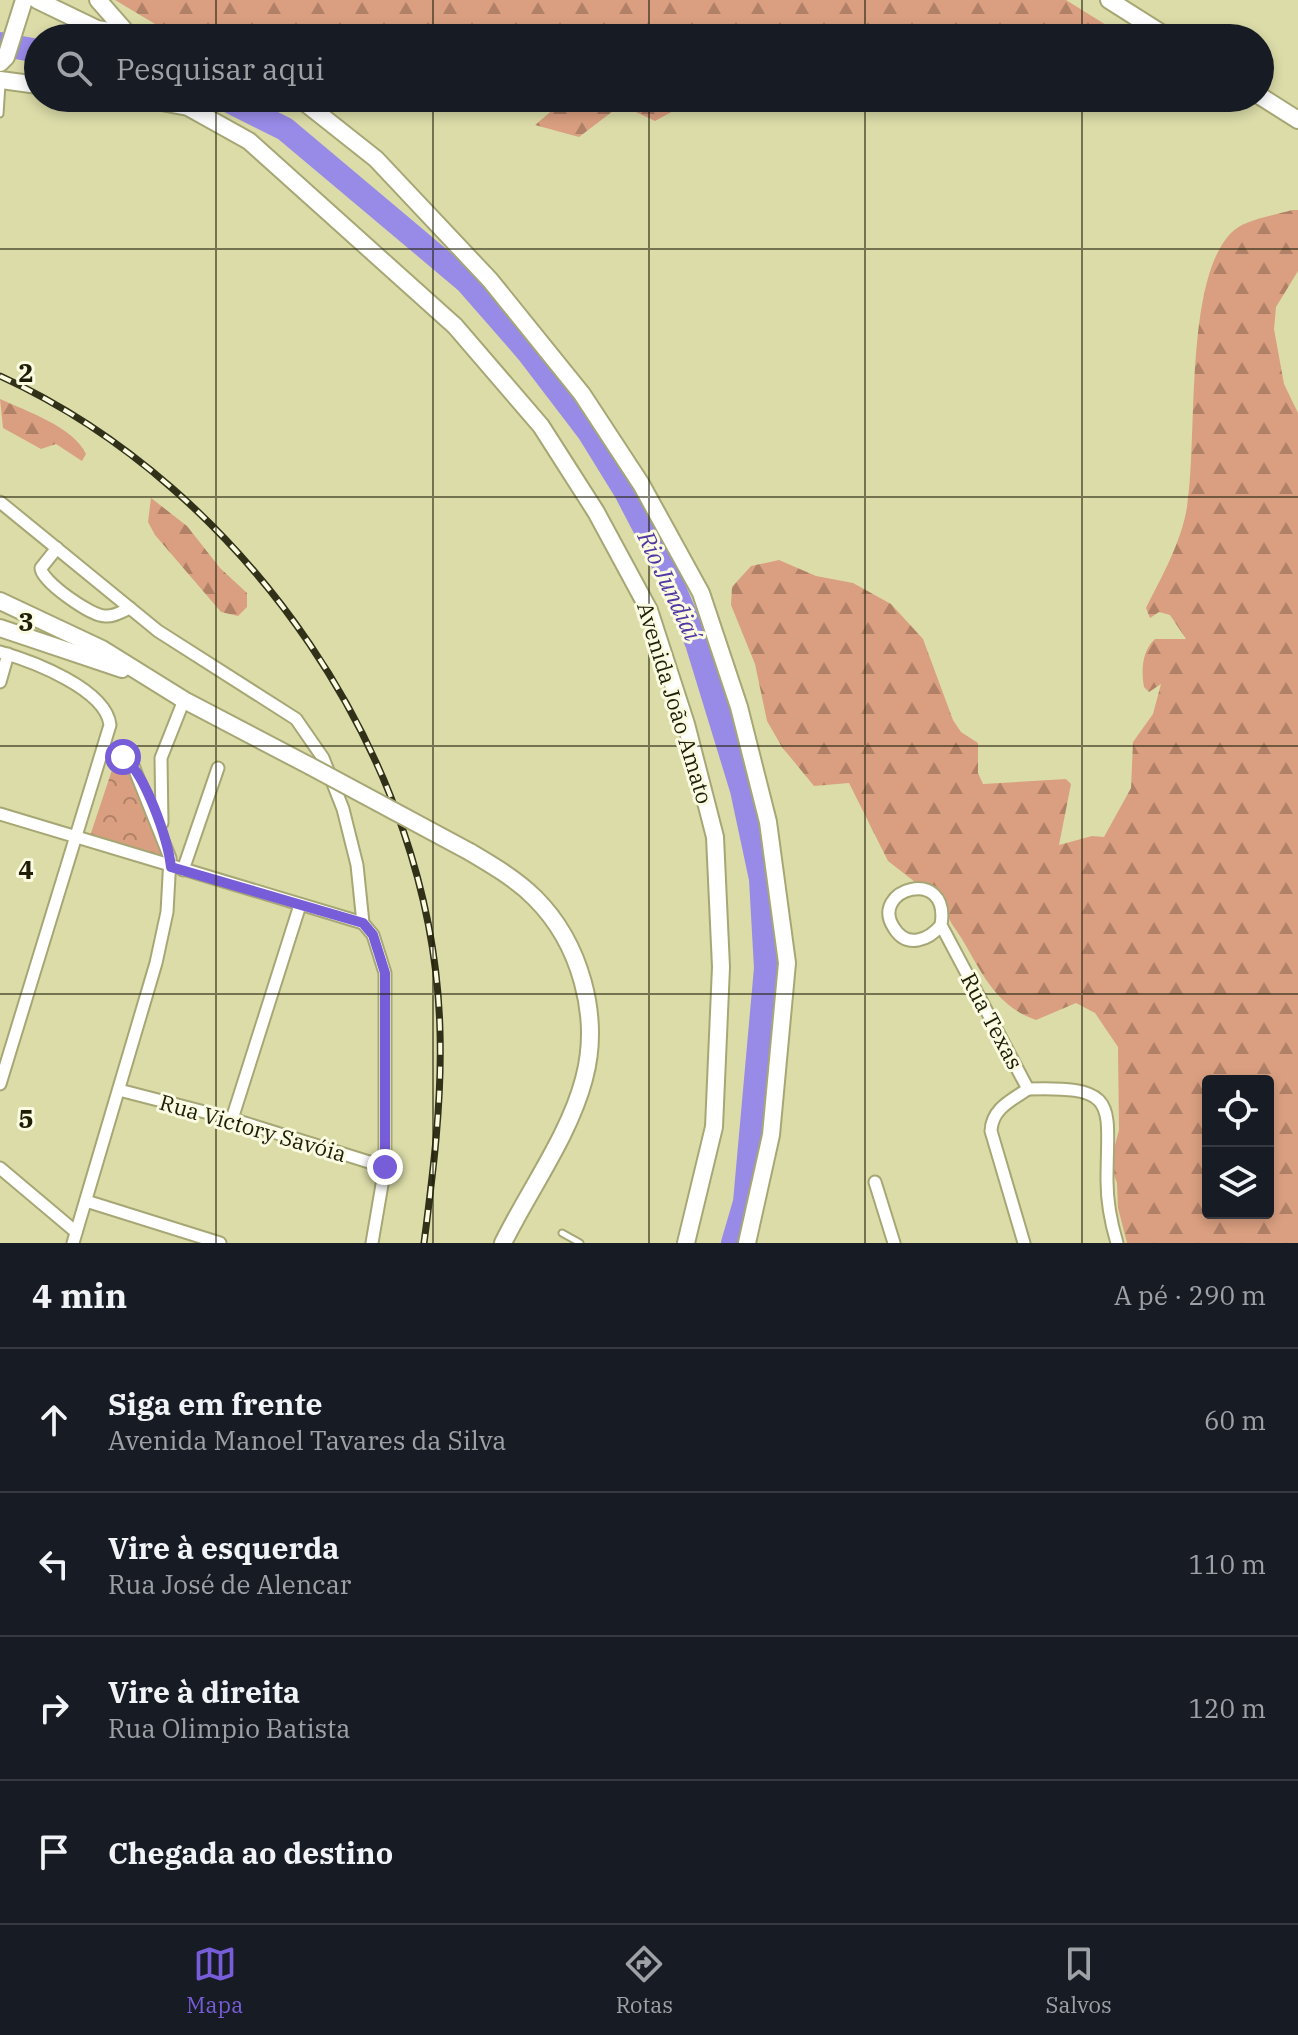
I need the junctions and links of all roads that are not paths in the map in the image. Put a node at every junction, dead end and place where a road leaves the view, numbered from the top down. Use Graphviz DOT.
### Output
graph roads {
  1 [pos="37,0"];
  2 [pos="98,0"];
  3 [pos="1109,0"];
  4 [pos="22,6"];
  5 [pos="87,24"];
  6 [pos="119,24"];
  7 [pos="1147,24"];
  8 [pos="3,60"];
  9 [pos="1,81"];
  10 [pos="24,83"];
  11 [pos="1274,105"];
  12 [pos="197,112"];
  13 [pos="317,112"];
  14 [pos="0,114"];
  15 [pos="1298,120"];
  16 [pos="0,502"];
  17 [pos="57,548"];
  18 [pos="0,601"];
  19 [pos="130,608"];
  20 [pos="0,628"];
  21 [pos="4,653"];
  22 [pos="135,672"];
  23 [pos="0,682"];
  24 [pos="184,700"];
  25 [pos="104,751"];
  26 [pos="218,768"];
  27 [pos="0,814"];
  28 [pos="162,832"];
  29 [pos="76,839"];
  30 [pos="177,869"];
  31 [pos="300,905"];
  32 [pos="363,923"];
  33 [pos="941,925"];
  34 [pos="0,1084"];
  35 [pos="1028,1089"];
  36 [pos="119,1090"];
  37 [pos="232,1119"];
  38 [pos="385,1167"];
  39 [pos="0,1168"];
  40 [pos="875,1182"];
  41 [pos="86,1201"];
  42 [pos="562,1233"];
  43 [pos="74,1237"];
  44 [pos="220,1243"];
  45 [pos="372,1243"];
  46 [pos="503,1243"];
  47 [pos="580,1243"];
  48 [pos="686,1243"];
  49 [pos="747,1243"];
  50 [pos="894,1243"];
  51 [pos="1024,1243"];
  52 [pos="1117,1243"];
  1 -- 5 [label="main road"];
  2 -- 6 [label="main road"];
  3 -- 7 [label="main road"];
  4 -- 8 [label="main road"];
  9 -- 10 [label="main road"];
  9 -- 14 [label="lane"];
  11 -- 15 [label="main road"];
  12 -- 48 [label="main road, Avenida João Amato"];
  13 -- 49 [label="main road"];
  16 -- 17 [label="street"];
  17 -- 19 [label="street"];
  17 -- 19 [label="street"];
  18 -- 22 [label="main road"];
  19 -- 32 [label="street"];
  20 -- 22 [label="main road"];
  21 -- 23 [label="street"];
  21 -- 25 [label="street"];
  22 -- 24 [label="main road"];
  24 -- 28 [label="street"];
  24 -- 46 [label="main road, bridge"];
  25 -- 28 [label="street"];
  25 -- 29 [label="street"];
  26 -- 30 [label="street"];
  27 -- 29 [label="street"];
  28 -- 30 [label="street"];
  29 -- 30 [label="street"];
  29 -- 34 [label="street"];
  30 -- 31 [label="street"];
  30 -- 36 [label="street"];
  31 -- 32 [label="street"];
  31 -- 37 [label="street"];
  32 -- 38 [label="street"];
  33 -- 33 [label="street, Rua Texas"];
  33 -- 35 [label="street, Rua Texas"];
  35 -- 51 [label="street, Rua Texas"];
  35 -- 52 [label="street"];
  36 -- 37 [label="street, Rua Victory Savóia"];
  36 -- 41 [label="street"];
  37 -- 38 [label="street, Rua Victory Savóia"];
  38 -- 45 [label="street"];
  39 -- 43 [label="street"];
  40 -- 50 [label="street"];
  41 -- 43 [label="street"];
  41 -- 44 [label="street"];
  42 -- 47 [label="lane"];
}
